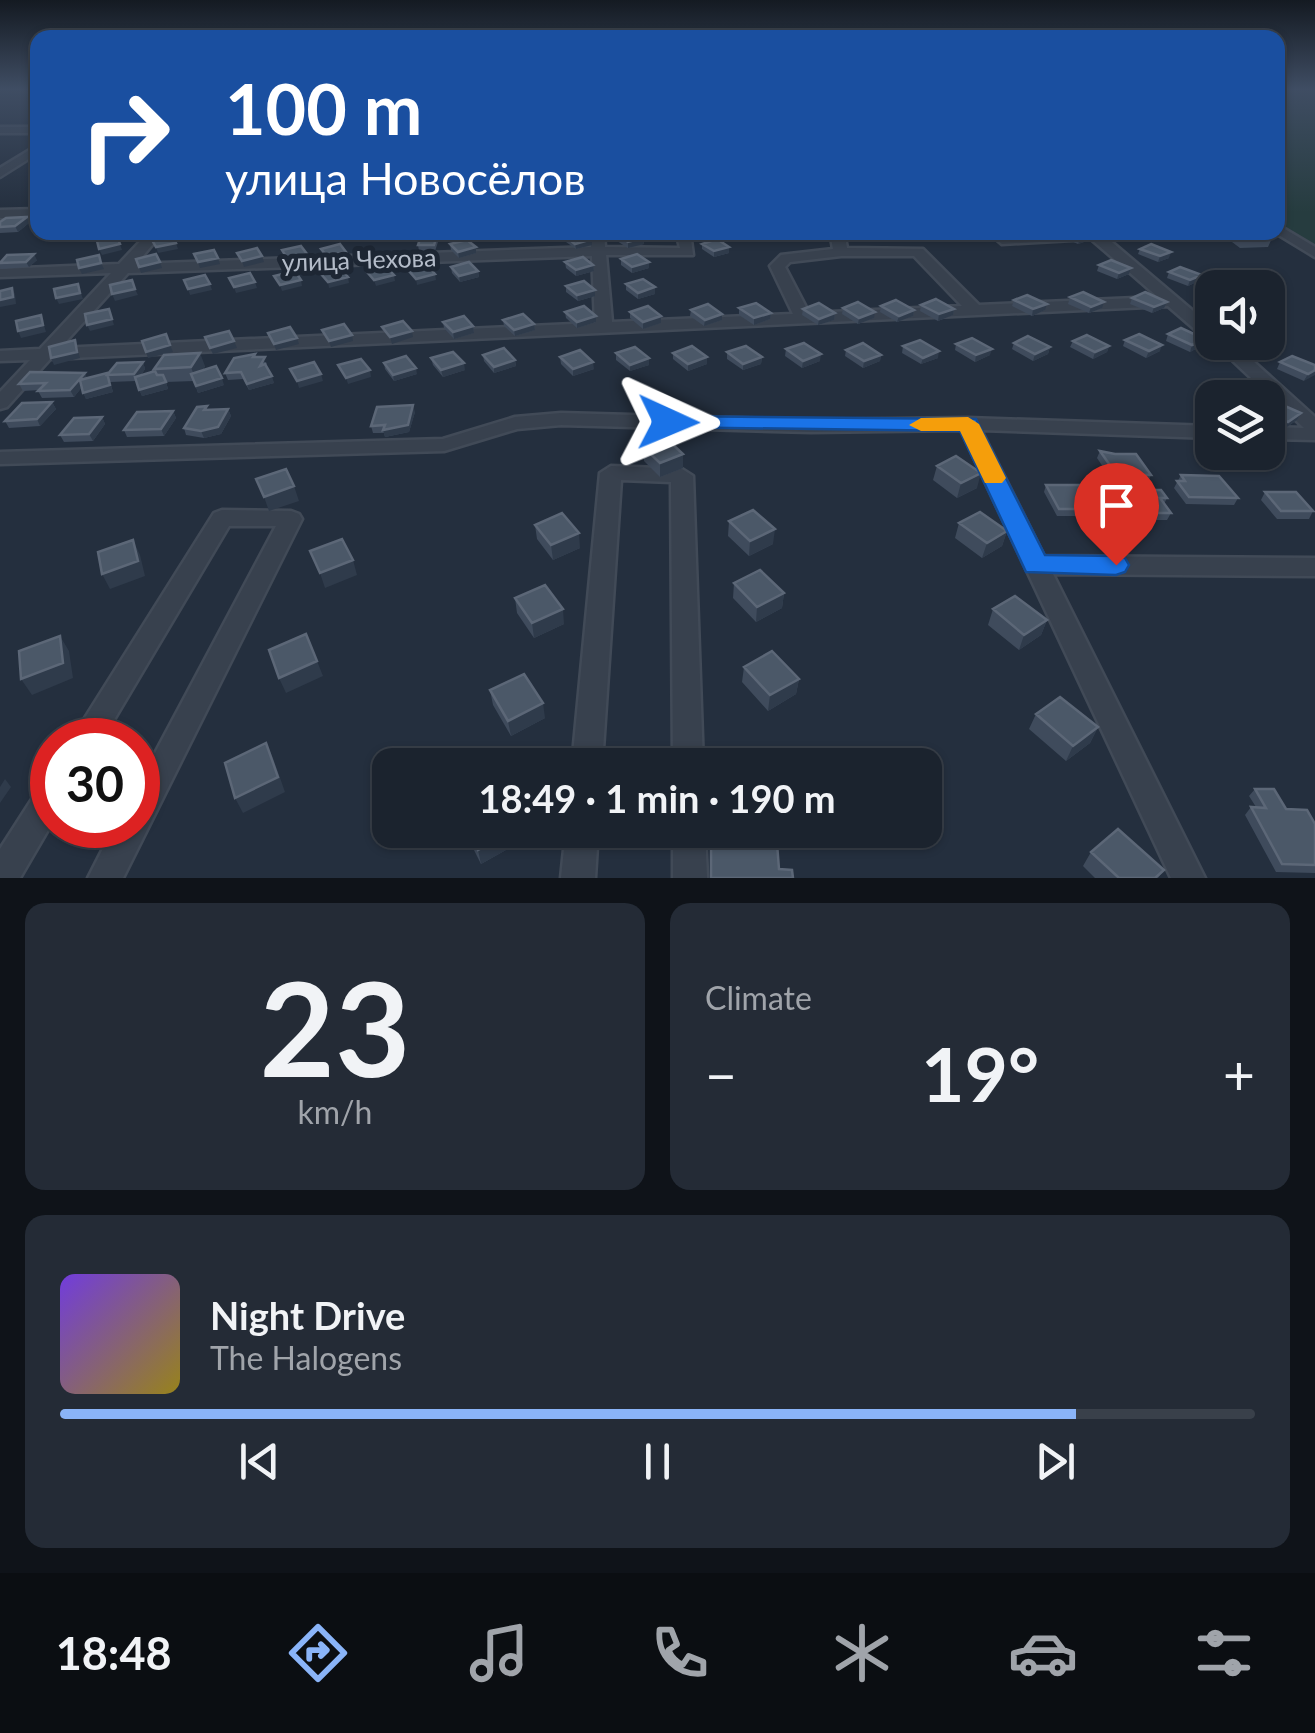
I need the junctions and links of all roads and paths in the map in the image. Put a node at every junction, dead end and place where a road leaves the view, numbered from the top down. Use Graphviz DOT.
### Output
graph roads {
  1 [pos="0,130"];
  2 [pos="30,130"];
  3 [pos="30,153"];
  4 [pos="3,168"];
  5 [pos="30,212"];
  6 [pos="0,214"];
  7 [pos="1285,234"];
  8 [pos="150,240"];
  9 [pos="597,240"];
  10 [pos="685,240"];
  11 [pos="839,240"];
  12 [pos="1100,240"];
  13 [pos="598,251"];
  14 [pos="841,252"];
  15 [pos="1315,253"];
  16 [pos="124,268"];
  17 [pos="0,273"];
  18 [pos="1174,301"];
  19 [pos="976,311"];
  20 [pos="804,318"];
  21 [pos="1195,320"];
  22 [pos="604,328"];
  23 [pos="49,354"];
  24 [pos="0,356"];
  25 [pos="1239,360"];
  26 [pos="0,403"];
  27 [pos="968,424"];
  28 [pos="1315,430"];
  29 [pos="1195,431"];
  30 [pos="1285,432"];
  31 [pos="0,458"];
  32 [pos="1036,565"];
  33 [pos="1315,567"];
  34 [pos="99,718"];
  35 [pos="589,748"];
  36 [pos="688,748"];
  37 [pos="160,772"];
  38 [pos="30,832"];
  39 [pos="120,848"];
  40 [pos="580,848"];
  41 [pos="690,848"];
  42 [pos="2,878"];
  43 [pos="105,878"];
  44 [pos="578,878"];
  45 [pos="690,878"];
  46 [pos="1188,878"];
  1 -- 2 [label="street"];
  3 -- 4 [label="street"];
  5 -- 6 [label="street"];
  7 -- 15 [label="street"];
  8 -- 16 [label="street"];
  9 -- 13 [label="street"];
  10 -- 13 [label="street, улица Чехова"];
  11 -- 14 [label="street"];
  12 -- 18 [label="street"];
  13 -- 16 [label="street, улица Чехова"];
  13 -- 22 [label="street"];
  14 -- 19 [label="street"];
  14 -- 20 [label="street"];
  16 -- 17 [label="street, улица Чехова"];
  16 -- 23 [label="street"];
  18 -- 19 [label="street"];
  18 -- 21 [label="street"];
  19 -- 20 [label="street"];
  20 -- 22 [label="street"];
  22 -- 23 [label="street"];
  23 -- 24 [label="street"];
  23 -- 26 [label="street"];
  25 -- 28 [label="street"];
  27 -- 29 [label="street"];
  27 -- 31 [label="street"];
  27 -- 32 [label="street"];
  28 -- 30 [label="street"];
  32 -- 33 [label="street"];
  32 -- 46 [label="street"];
  34 -- 37 [label="street"];
  35 -- 36 [label="street"];
  38 -- 42 [label="street"];
  39 -- 43 [label="street"];
  40 -- 44 [label="street"];
  41 -- 45 [label="street"];
}
